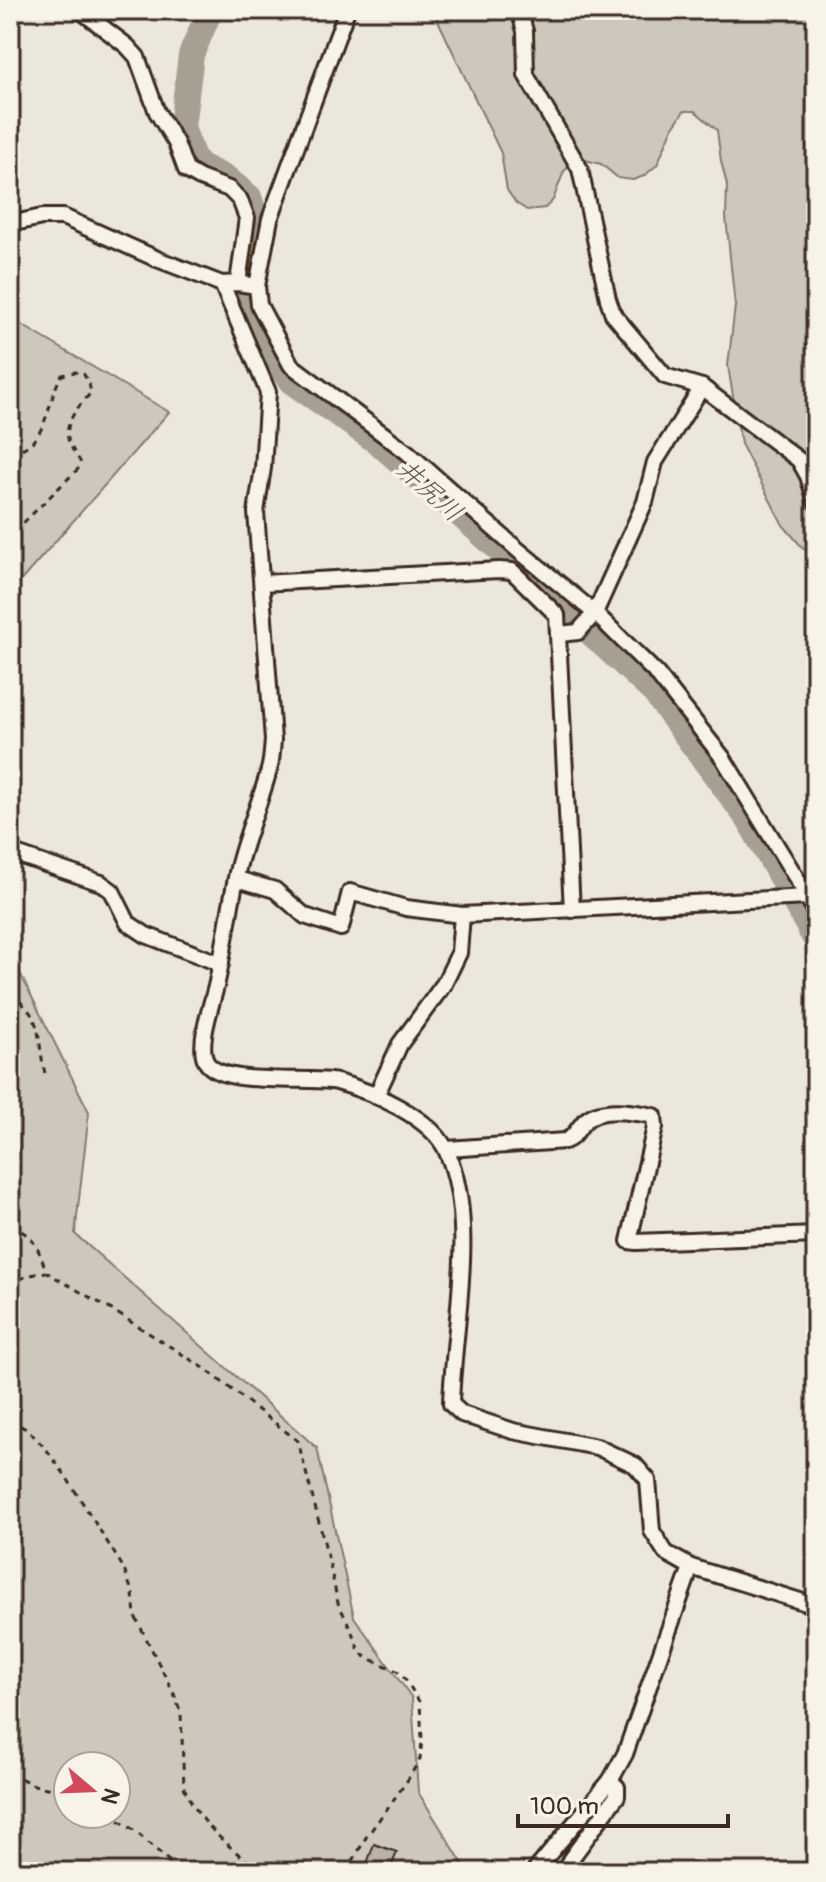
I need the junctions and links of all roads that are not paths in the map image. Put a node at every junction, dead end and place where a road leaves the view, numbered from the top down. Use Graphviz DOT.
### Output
graph roads {
  1 [pos="80,10"];
  2 [pos="347,10"];
  3 [pos="519,10"];
  4 [pos="10,224"];
  5 [pos="222,284"];
  6 [pos="247,284"];
  7 [pos="702,387"];
  8 [pos="816,502"];
  9 [pos="262,583"];
  10 [pos="595,613"];
  11 [pos="559,634"];
  12 [pos="10,852"];
  13 [pos="237,879"];
  14 [pos="808,897"];
  15 [pos="572,910"];
  16 [pos="462,915"];
  17 [pos="816,916"];
  18 [pos="221,964"];
  19 [pos="376,1096"];
  20 [pos="447,1149"];
  21 [pos="816,1235"];
  22 [pos="691,1567"];
  23 [pos="816,1606"];
  24 [pos="610,1781"];
  25 [pos="534,1872"];
  26 [pos="571,1872"];
  1 -- 6 [label="street"];
  2 -- 6 [label="street"];
  3 -- 7 [label="street"];
  4 -- 5 [label="street"];
  5 -- 6 [label="street"];
  5 -- 9 [label="street"];
  6 -- 10 [label="street"];
  7 -- 8 [label="street"];
  7 -- 10 [label="street"];
  9 -- 11 [label="street"];
  9 -- 13 [label="street"];
  10 -- 11 [label="street"];
  10 -- 14 [label="street"];
  11 -- 15 [label="street"];
  12 -- 18 [label="street"];
  13 -- 16 [label="street"];
  13 -- 18 [label="street"];
  14 -- 15 [label="street"];
  14 -- 17 [label="street"];
  15 -- 16 [label="street"];
  16 -- 19 [label="street"];
  18 -- 19 [label="street"];
  19 -- 20 [label="street"];
  20 -- 21 [label="street"];
  20 -- 22 [label="street"];
  22 -- 23 [label="street"];
  22 -- 24 [label="street"];
  24 -- 25 [label="street"];
  24 -- 26 [label="street"];
}
